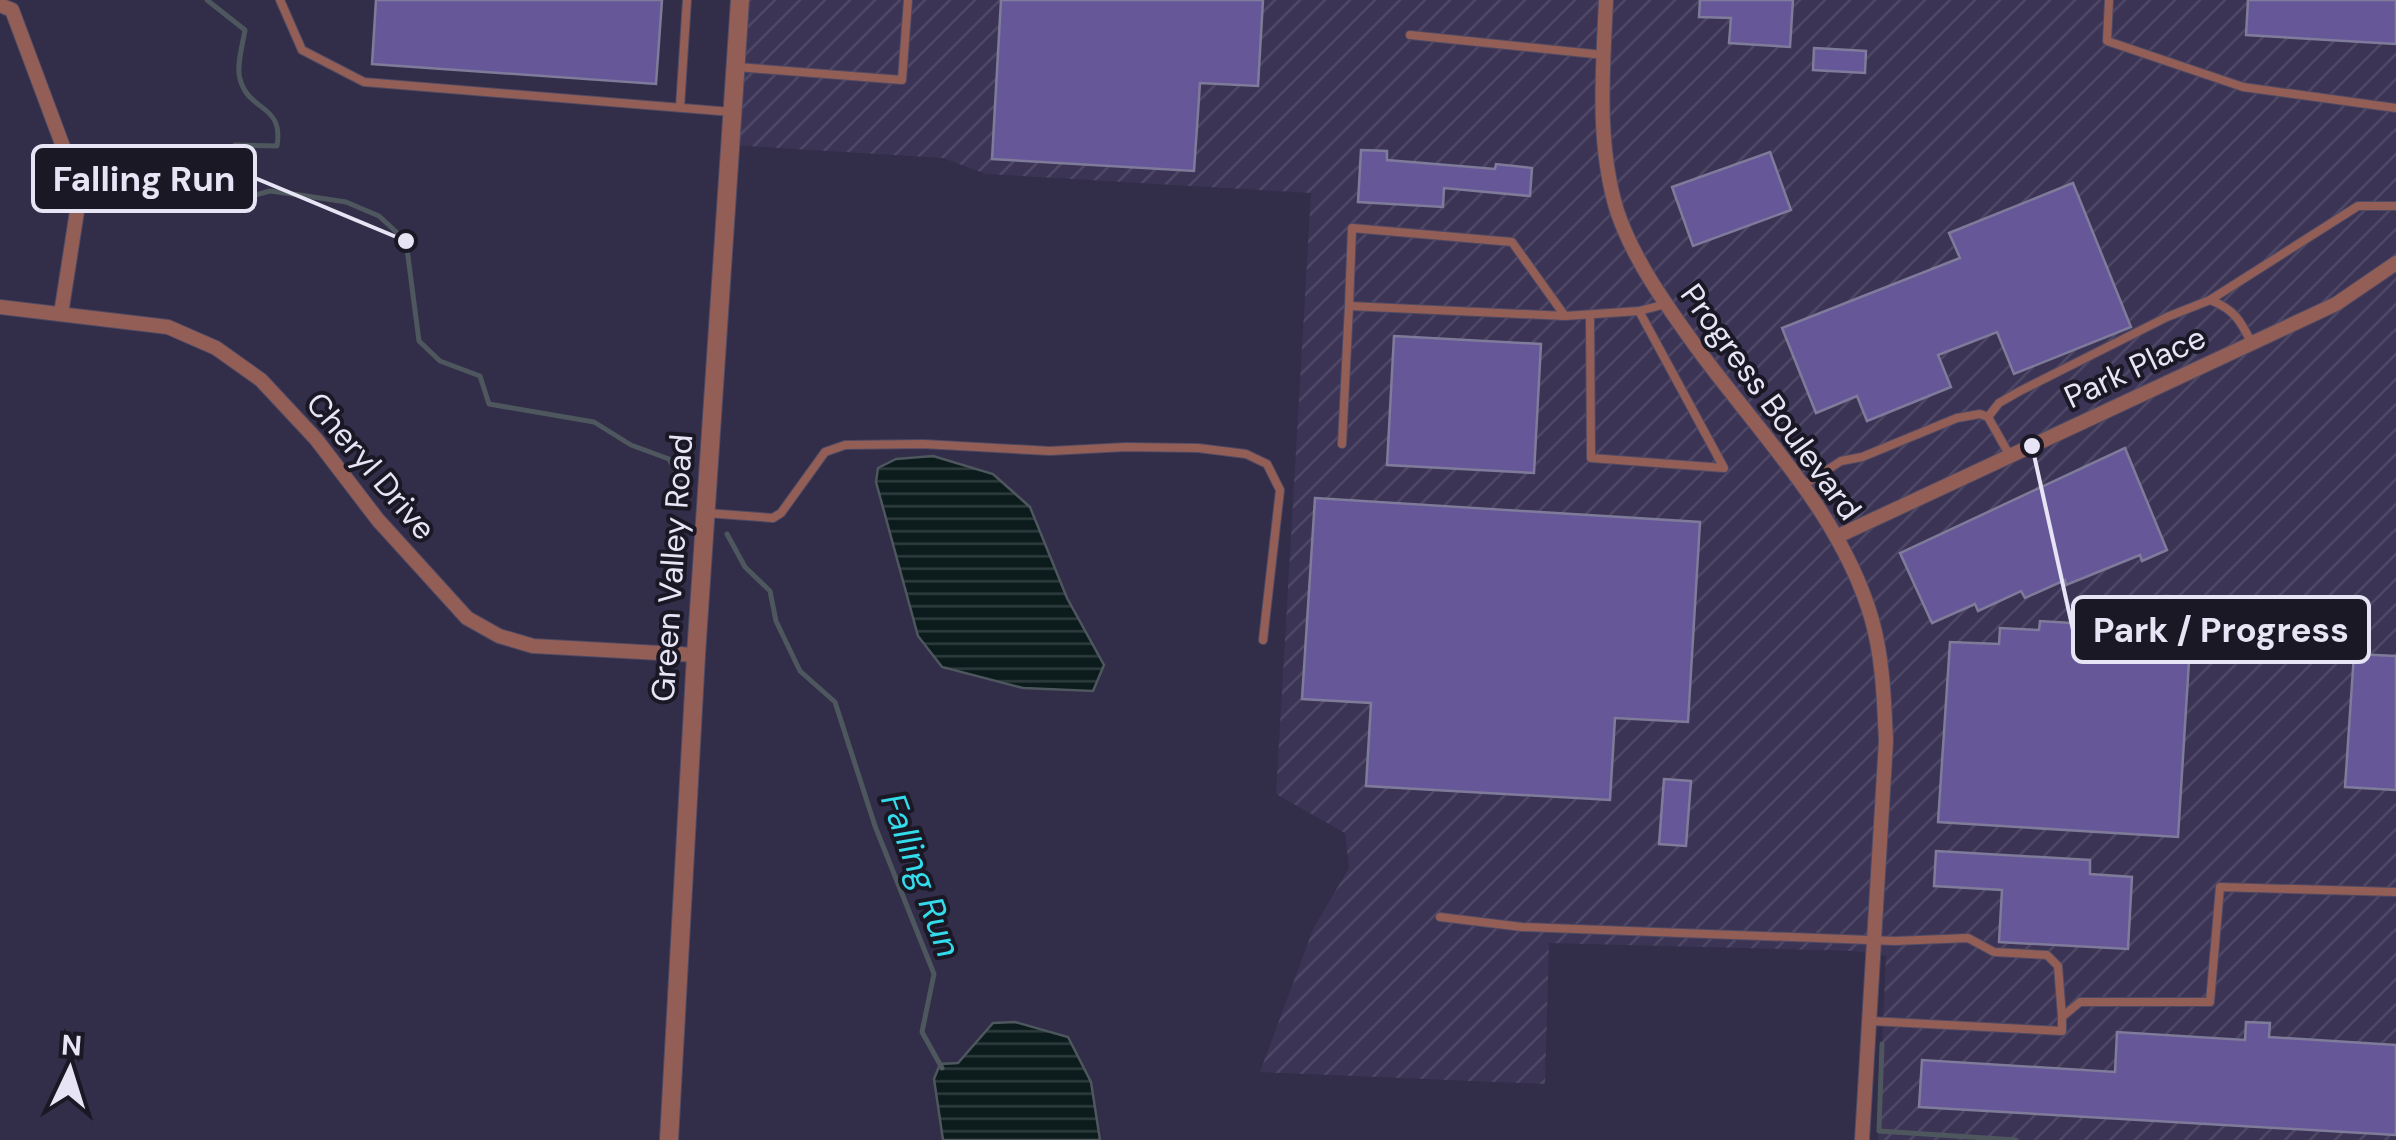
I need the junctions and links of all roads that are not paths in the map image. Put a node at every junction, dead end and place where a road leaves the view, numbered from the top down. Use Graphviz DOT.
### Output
graph roads {
  1 [pos="280,0"];
  2 [pos="688,0"];
  3 [pos="740,0"];
  4 [pos="908,0"];
  5 [pos="1606,0"];
  6 [pos="2109,0"];
  7 [pos="0,4"];
  8 [pos="1410,35"];
  9 [pos="1604,55"];
  10 [pos="736,67"];
  11 [pos="680,108"];
  12 [pos="2396,108"];
  13 [pos="732,112"];
  14 [pos="2396,206"];
  15 [pos="2396,262"];
  16 [pos="2210,300"];
  17 [pos="1666,304"];
  18 [pos="1349,306"];
  19 [pos="0,307"];
  20 [pos="1639,311"];
  21 [pos="61,314"];
  22 [pos="1565,316"];
  23 [pos="1590,316"];
  24 [pos="2252,344"];
  25 [pos="1988,417"];
  26 [pos="1342,444"];
  27 [pos="2010,456"];
  28 [pos="1802,486"];
  29 [pos="706,513"];
  30 [pos="1836,537"];
  31 [pos="1263,640"];
  32 [pos="696,655"];
  33 [pos="2396,892"];
  34 [pos="1440,917"];
  35 [pos="1875,939"];
  36 [pos="2062,1017"];
  37 [pos="1870,1020"];
  38 [pos="669,1140"];
  39 [pos="1862,1140"];
  1 -- 11 [label="lane"];
  2 -- 11 [label="lane"];
  3 -- 10 [label="street, Green Valley Road"];
  4 -- 10 [label="lane"];
  5 -- 9 [label="street, Progress Boulevard"];
  6 -- 12 [label="lane"];
  7 -- 21 [label="street"];
  8 -- 9 [label="lane"];
  9 -- 17 [label="street, Progress Boulevard"];
  10 -- 13 [label="street, Green Valley Road"];
  11 -- 13 [label="lane"];
  13 -- 29 [label="street, Green Valley Road"];
  14 -- 16 [label="lane"];
  15 -- 24 [label="street, Park Place"];
  16 -- 24 [label="lane"];
  16 -- 25 [label="lane"];
  17 -- 20 [label="lane"];
  17 -- 28 [label="street, Progress Boulevard"];
  18 -- 22 [label="lane"];
  18 -- 22 [label="lane"];
  18 -- 26 [label="lane"];
  19 -- 21 [label="street, Cheryl Drive"];
  20 -- 23 [label="lane"];
  20 -- 23 [label="lane"];
  21 -- 32 [label="street, Cheryl Drive"];
  22 -- 23 [label="lane"];
  24 -- 27 [label="street, Park Place"];
  25 -- 27 [label="lane"];
  25 -- 28 [label="lane"];
  27 -- 30 [label="street, Park Place"];
  28 -- 30 [label="street, Progress Boulevard"];
  29 -- 31 [label="lane"];
  29 -- 32 [label="street, Green Valley Road"];
  30 -- 35 [label="street, Progress Boulevard"];
  32 -- 38 [label="street, Green Valley Road"];
  33 -- 36 [label="lane"];
  34 -- 35 [label="lane"];
  35 -- 36 [label="lane"];
  35 -- 37 [label="street, Progress Boulevard"];
  36 -- 37 [label="lane"];
  37 -- 39 [label="street, Progress Boulevard"];
}
